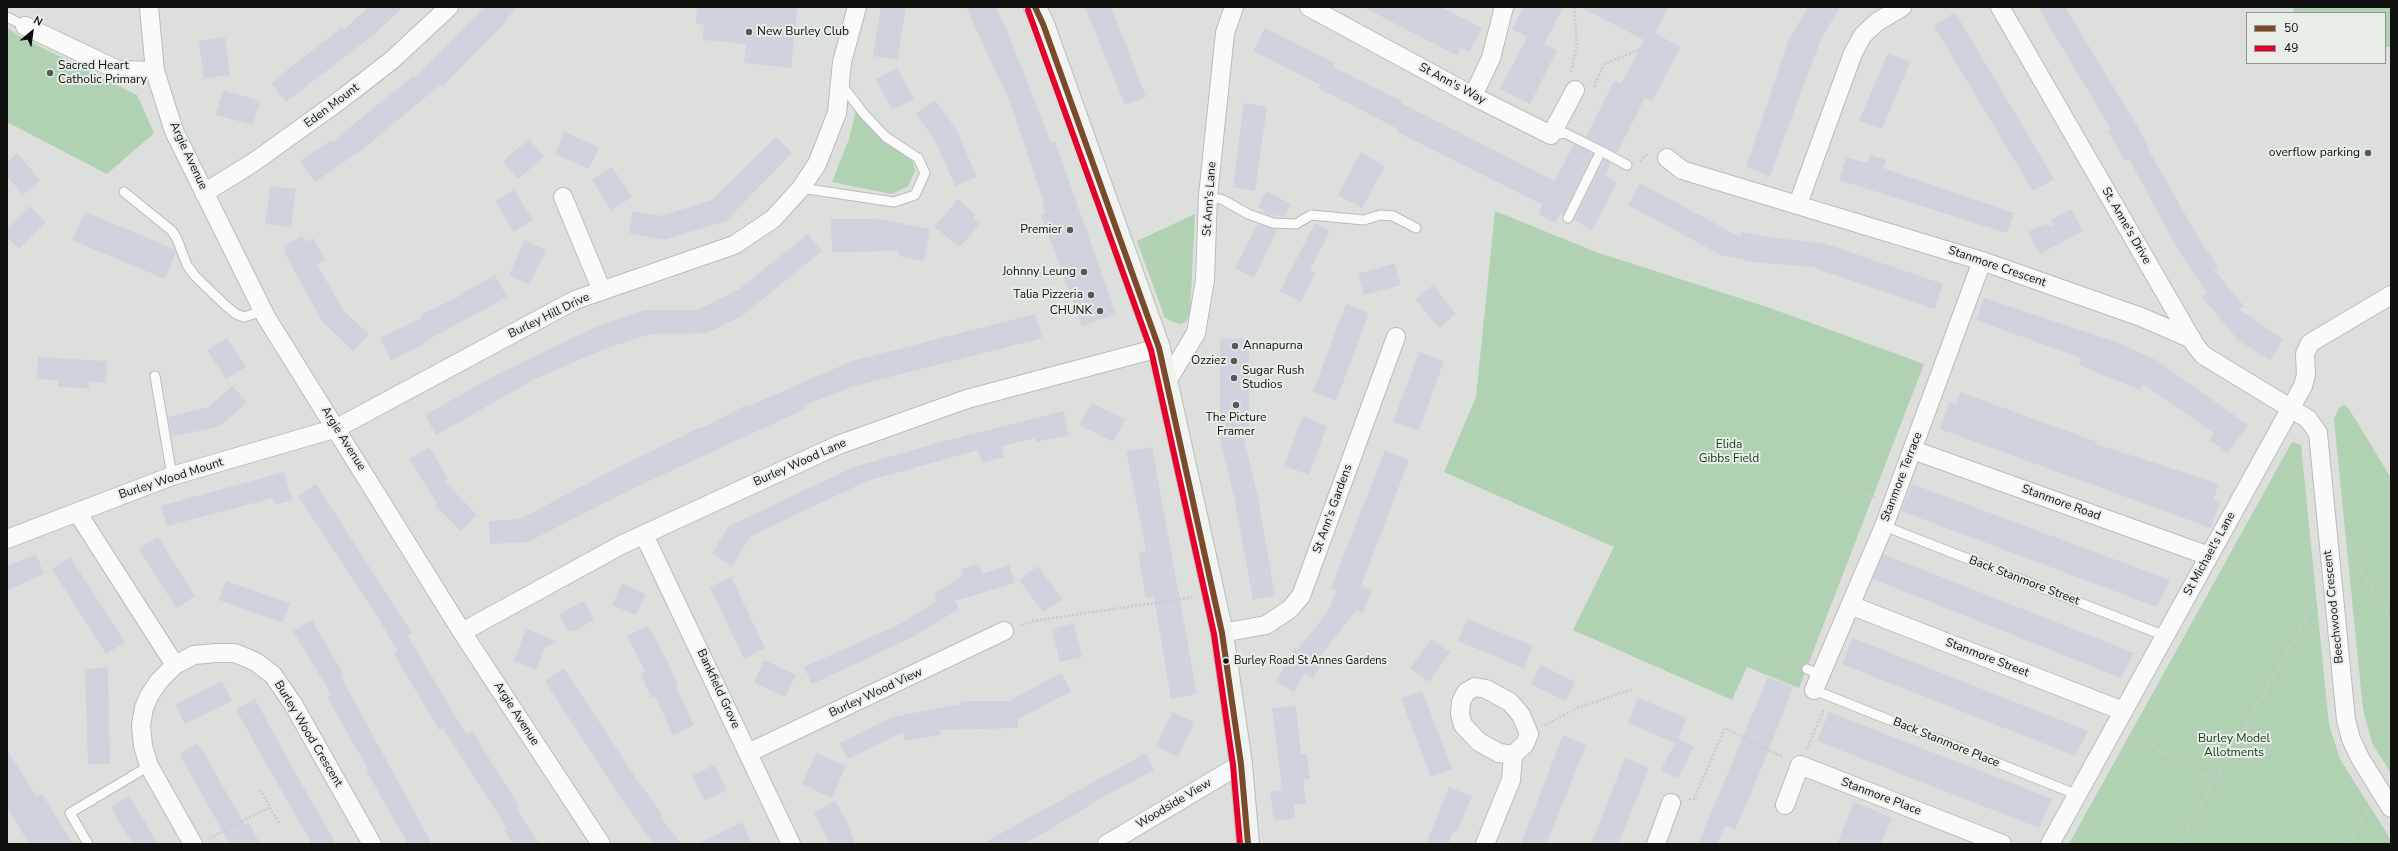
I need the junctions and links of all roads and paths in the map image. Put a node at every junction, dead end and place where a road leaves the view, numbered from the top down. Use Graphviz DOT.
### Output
graph roads {
  1 [pos="149,7"];
  2 [pos="449,7"];
  3 [pos="857,7"];
  4 [pos="1035,7"];
  5 [pos="1234,7"];
  6 [pos="1309,7"];
  7 [pos="1504,7"];
  8 [pos="1574,7"];
  9 [pos="1902,7"];
  10 [pos="2000,7"];
  11 [pos="7,17"];
  12 [pos="25,26"];
  13 [pos="1639,50"];
  14 [pos="155,71"];
  15 [pos="841,83"];
  16 [pos="1575,90"];
  17 [pos="1473,96"];
  18 [pos="1551,135"];
  19 [pos="1601,151"];
  20 [pos="1667,158"];
  21 [pos="1627,165"];
  22 [pos="801,188"];
  23 [pos="124,192"];
  24 [pos="204,193"];
  25 [pos="1208,196"];
  26 [pos="563,197"];
  27 [pos="1798,204"];
  28 [pos="1568,218"];
  29 [pos="1207,225"];
  30 [pos="1416,228"];
  31 [pos="1982,261"];
  32 [pos="1134,274"];
  33 [pos="602,292"];
  34 [pos="2391,295"];
  35 [pos="263,311"];
  36 [pos="1396,337"];
  37 [pos="2192,339"];
  38 [pos="1159,348"];
  39 [pos="155,376"];
  40 [pos="1166,383"];
  41 [pos="2290,408"];
  42 [pos="337,428"];
  43 [pos="1913,450"];
  44 [pos="172,476"];
  45 [pos="1851,488"];
  46 [pos="1892,506"];
  47 [pos="77,512"];
  48 [pos="1884,526"];
  49 [pos="644,535"];
  50 [pos="7,539"];
  51 [pos="2328,546"];
  52 [pos="2209,556"];
  53 [pos="1214,594"];
  54 [pos="2316,600"];
  55 [pos="1850,605"];
  56 [pos="2391,619"];
  57 [pos="1004,631"];
  58 [pos="462,632"];
  59 [pos="1222,633"];
  60 [pos="2165,636"];
  61 [pos="176,665"];
  62 [pos="1818,683"];
  63 [pos="1633,689"];
  64 [pos="2120,718"];
  65 [pos="1529,734"];
  66 [pos="748,754"];
  67 [pos="1513,755"];
  68 [pos="1241,764"];
  69 [pos="1800,765"];
  70 [pos="149,766"];
  71 [pos="2214,781"];
  72 [pos="260,790"];
  73 [pos="2380,791"];
  74 [pos="2078,795"];
  75 [pos="1671,803"];
  76 [pos="1784,805"];
  77 [pos="270,807"];
  78 [pos="2391,808"];
  79 [pos="279,823"];
  80 [pos="200,842"];
  81 [pos="88,844"];
  82 [pos="372,844"];
  83 [pos="601,844"];
  84 [pos="791,844"];
  85 [pos="1107,844"];
  86 [pos="1248,844"];
  87 [pos="1485,844"];
  88 [pos="1656,844"];
  89 [pos="2002,844"];
  90 [pos="2050,844"];
  91 [pos="2179,844"];
  92 [pos="2349,844"];
  1 -- 14 [label="street, Argie Avenue"];
  2 -- 24 [label="street, Eden Mount"];
  3 -- 15 [label="street, Burley Hill Drive"];
  4 -- 32 [label="street"];
  5 -- 25 [label="street, St Ann's Lane"];
  6 -- 17 [label="street, St Ann's Way"];
  7 -- 17 [label="street"];
  8 -- 16 [label="path"];
  9 -- 27 [label="street"];
  10 -- 37 [label="street, St. Anne's Drive"];
  11 -- 12 [label="lane"];
  12 -- 14 [label="street"];
  13 -- 16 [label="path"];
  14 -- 24 [label="street, Argie Avenue"];
  15 -- 22 [label="street, Burley Hill Drive"];
  15 -- 22 [label="lane"];
  16 -- 18 [label="street"];
  17 -- 18 [label="street, St Ann's Way"];
  18 -- 19 [label="lane"];
  19 -- 21 [label="lane"];
  19 -- 28 [label="lane"];
  20 -- 27 [label="street, Stanmore Crescent"];
  22 -- 33 [label="street, Burley Hill Drive"];
  23 -- 35 [label="lane"];
  24 -- 35 [label="street, Argie Avenue"];
  25 -- 29 [label="street, St Ann's Lane"];
  25 -- 30 [label="lane"];
  26 -- 33 [label="street"];
  27 -- 31 [label="street, Stanmore Crescent"];
  29 -- 32 [label="path"];
  29 -- 40 [label="street, St Ann's Lane"];
  31 -- 37 [label="street, Stanmore Crescent"];
  31 -- 43 [label="street, Stanmore Terrace"];
  32 -- 38 [label="street"];
  33 -- 42 [label="street, Burley Hill Drive"];
  34 -- 41 [label="street, St Michael's Lane"];
  35 -- 42 [label="street, Argie Avenue"];
  36 -- 59 [label="street, St Ann's Gardens"];
  37 -- 41 [label="street, St. Anne's Drive"];
  38 -- 40 [label="street"];
  38 -- 49 [label="street, Burley Wood Lane"];
  39 -- 44 [label="lane"];
  40 -- 53 [label="street"];
  41 -- 51 [label="street, Beechwood Crescent"];
  41 -- 52 [label="street, St Michael's Lane"];
  42 -- 44 [label="street, Burley Wood Mount"];
  42 -- 58 [label="street, Argie Avenue"];
  43 -- 46 [label="street, Stanmore Terrace"];
  43 -- 52 [label="street, Stanmore Road"];
  44 -- 47 [label="street, Burley Wood Mount"];
  45 -- 46 [label="path"];
  46 -- 48 [label="street, Stanmore Terrace"];
  47 -- 50 [label="street, Burley Wood Mount"];
  47 -- 61 [label="street"];
  48 -- 55 [label="street, Stanmore Terrace"];
  48 -- 60 [label="lane, Back Stanmore Street"];
  49 -- 58 [label="street, Burley Wood Lane"];
  49 -- 66 [label="street, Bankfield Grove"];
  51 -- 56 [label="path"];
  51 -- 73 [label="street, Beechwood Crescent"];
  52 -- 60 [label="street, St Michael's Lane"];
  53 -- 57 [label="path"];
  53 -- 59 [label="street"];
  54 -- 71 [label="path"];
  55 -- 62 [label="street, Stanmore Terrace"];
  55 -- 64 [label="street, Stanmore Street"];
  57 -- 66 [label="street, Burley Wood View"];
  58 -- 83 [label="street, Argie Avenue"];
  59 -- 68 [label="street"];
  60 -- 64 [label="street, St Michael's Lane"];
  61 -- 70 [label="street, Burley Wood Crescent"];
  61 -- 82 [label="street, Burley Wood Crescent"];
  62 -- 69 [label="path"];
  62 -- 74 [label="lane, Back Stanmore Place"];
  63 -- 65 [label="path"];
  64 -- 71 [label="path"];
  64 -- 74 [label="street, St Michael's Lane"];
  65 -- 67 [label="street"];
  65 -- 67 [label="street"];
  66 -- 84 [label="street, Bankfield Grove"];
  67 -- 87 [label="street"];
  68 -- 85 [label="street, Woodside View"];
  68 -- 86 [label="street"];
  69 -- 75 [label="path"];
  69 -- 76 [label="street"];
  69 -- 89 [label="street, Stanmore Place"];
  70 -- 80 [label="street, Burley Wood Crescent"];
  70 -- 81 [label="lane"];
  71 -- 91 [label="path"];
  72 -- 77 [label="path"];
  73 -- 78 [label="street, Beechwood Crescent"];
  73 -- 92 [label="path"];
  74 -- 90 [label="street, St Michael's Lane"];
  75 -- 88 [label="street"];
  77 -- 79 [label="path"];
  77 -- 80 [label="path"];
}
